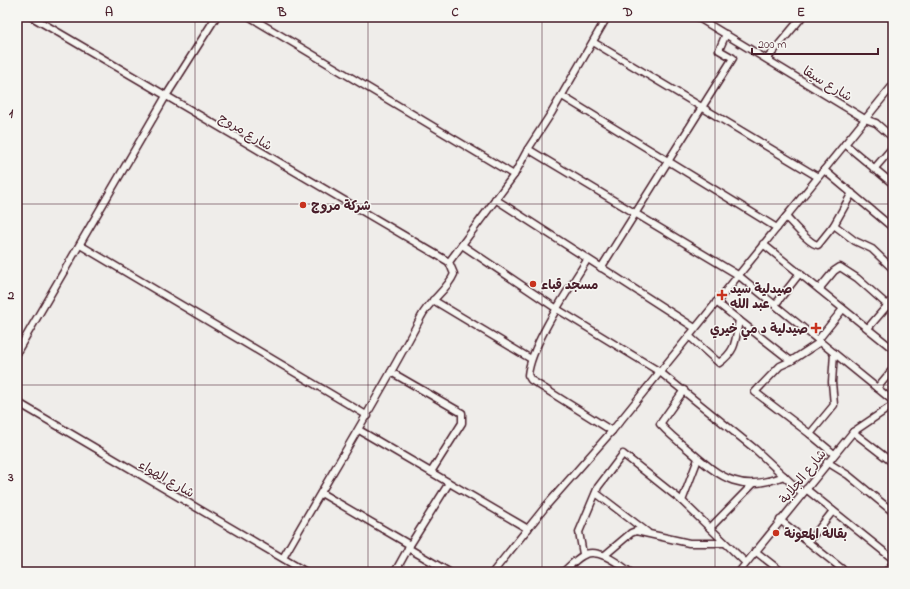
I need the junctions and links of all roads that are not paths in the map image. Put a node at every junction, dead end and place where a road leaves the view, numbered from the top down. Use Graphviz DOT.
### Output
graph roads {
  1 [pos="32,17"];
  2 [pos="216,17"];
  3 [pos="250,17"];
  4 [pos="607,17"];
  5 [pos="697,17"];
  6 [pos="802,17"];
  7 [pos="726,34"];
  8 [pos="593,42"];
  9 [pos="767,59"];
  10 [pos="893,85"];
  11 [pos="166,96"];
  12 [pos="562,96"];
  13 [pos="701,107"];
  14 [pos="865,119"];
  15 [pos="893,138"];
  16 [pos="845,144"];
  17 [pos="893,146"];
  18 [pos="528,148"];
  19 [pos="667,160"];
  20 [pos="874,169"];
  21 [pos="824,170"];
  22 [pos="514,175"];
  23 [pos="818,176"];
  24 [pos="893,184"];
  25 [pos="852,193"];
  26 [pos="495,199"];
  27 [pos="634,212"];
  28 [pos="786,217"];
  29 [pos="834,225"];
  30 [pos="777,228"];
  31 [pos="893,228"];
  32 [pos="80,244"];
  33 [pos="764,244"];
  34 [pos="462,246"];
  35 [pos="587,260"];
  36 [pos="449,262"];
  37 [pos="601,268"];
  38 [pos="893,269"];
  39 [pos="800,272"];
  40 [pos="738,276"];
  41 [pos="819,289"];
  42 [pos="893,299"];
  43 [pos="433,300"];
  44 [pos="716,302"];
  45 [pos="775,305"];
  46 [pos="887,306"];
  47 [pos="557,309"];
  48 [pos="844,309"];
  49 [pos="893,310"];
  50 [pos="739,320"];
  51 [pos="695,328"];
  52 [pos="868,328"];
  53 [pos="689,336"];
  54 [pos="819,341"];
  55 [pos="893,349"];
  56 [pos="17,352"];
  57 [pos="834,353"];
  58 [pos="531,359"];
  59 [pos="791,361"];
  60 [pos="893,369"];
  61 [pos="391,372"];
  62 [pos="660,372"];
  63 [pos="877,388"];
  64 [pos="684,390"];
  65 [pos="893,401"];
  66 [pos="17,402"];
  67 [pos="893,405"];
  68 [pos="368,416"];
  69 [pos="358,430"];
  70 [pos="612,431"];
  71 [pos="853,432"];
  72 [pos="810,434"];
  73 [pos="834,454"];
  74 [pos="698,459"];
  75 [pos="827,462"];
  76 [pos="893,463"];
  77 [pos="431,472"];
  78 [pos="784,476"];
  79 [pos="449,483"];
  80 [pos="753,484"];
  81 [pos="804,491"];
  82 [pos="321,493"];
  83 [pos="596,493"];
  84 [pos="682,501"];
  85 [pos="833,511"];
  86 [pos="893,512"];
  87 [pos="780,520"];
  88 [pos="710,528"];
  89 [pos="528,529"];
  90 [pos="648,533"];
  91 [pos="809,542"];
  92 [pos="724,543"];
  93 [pos="409,546"];
  94 [pos="755,551"];
  95 [pos="583,554"];
  96 [pos="605,555"];
  97 [pos="283,558"];
  98 [pos="893,559"];
  99 [pos="746,563"];
  100 [pos="893,563"];
  101 [pos="306,572"];
  102 [pos="395,572"];
  103 [pos="449,572"];
  104 [pos="493,572"];
  105 [pos="563,572"];
  106 [pos="630,572"];
  107 [pos="739,572"];
  108 [pos="782,572"];
  109 [pos="846,572"];
  110 [pos="886,572"];
  1 -- 11 [label="street, شارع مروج"];
  2 -- 11 [label="street"];
  3 -- 22 [label="street"];
  4 -- 8 [label="street"];
  5 -- 7 [label="street, شارع سيقا"];
  6 -- 9 [label="street"];
  7 -- 9 [label="street, شارع سيقا"];
  7 -- 13 [label="street"];
  8 -- 12 [label="street"];
  8 -- 13 [label="street"];
  9 -- 14 [label="street, شارع سيقا"];
  10 -- 14 [label="street"];
  11 -- 32 [label="street"];
  11 -- 36 [label="street, شارع مروج"];
  12 -- 18 [label="street"];
  12 -- 19 [label="street"];
  13 -- 19 [label="street"];
  13 -- 23 [label="street"];
  14 -- 15 [label="street, شارع سيقا"];
  14 -- 16 [label="street"];
  16 -- 20 [label="street"];
  16 -- 21 [label="street"];
  17 -- 20 [label="street"];
  18 -- 22 [label="street"];
  18 -- 27 [label="street"];
  19 -- 27 [label="street"];
  19 -- 30 [label="street"];
  20 -- 24 [label="street"];
  21 -- 23 [label="street"];
  21 -- 25 [label="street"];
  22 -- 26 [label="street"];
  23 -- 28 [label="street"];
  25 -- 29 [label="street"];
  25 -- 31 [label="street"];
  26 -- 34 [label="street"];
  26 -- 35 [label="street"];
  27 -- 37 [label="street"];
  27 -- 40 [label="street"];
  28 -- 29 [label="street"];
  28 -- 30 [label="street"];
  29 -- 38 [label="street"];
  30 -- 33 [label="street"];
  32 -- 56 [label="street"];
  32 -- 68 [label="street"];
  33 -- 39 [label="street"];
  33 -- 40 [label="street"];
  34 -- 36 [label="street"];
  34 -- 47 [label="street"];
  35 -- 37 [label="street"];
  35 -- 47 [label="street"];
  36 -- 43 [label="street"];
  37 -- 51 [label="street"];
  39 -- 41 [label="street"];
  39 -- 45 [label="street"];
  40 -- 44 [label="street"];
  40 -- 45 [label="street"];
  41 -- 46 [label="street"];
  41 -- 48 [label="street"];
  42 -- 46 [label="street"];
  43 -- 58 [label="street"];
  43 -- 61 [label="street"];
  44 -- 50 [label="street"];
  44 -- 51 [label="street"];
  45 -- 54 [label="street"];
  46 -- 49 [label="street"];
  46 -- 52 [label="street"];
  47 -- 58 [label="street"];
  47 -- 62 [label="street"];
  48 -- 52 [label="street"];
  48 -- 54 [label="street"];
  50 -- 53 [label="street"];
  50 -- 59 [label="street"];
  51 -- 53 [label="street"];
  52 -- 55 [label="street"];
  53 -- 62 [label="street"];
  54 -- 57 [label="street"];
  54 -- 59 [label="street"];
  57 -- 63 [label="street"];
  57 -- 72 [label="street"];
  58 -- 70 [label="street"];
  59 -- 72 [label="street"];
  60 -- 63 [label="street"];
  61 -- 68 [label="street"];
  61 -- 77 [label="street"];
  62 -- 64 [label="street"];
  62 -- 70 [label="street"];
  63 -- 65 [label="street"];
  64 -- 74 [label="street"];
  64 -- 78 [label="street"];
  66 -- 97 [label="street, شارع الهواء"];
  67 -- 71 [label="street, شارع الجلابة"];
  68 -- 69 [label="street"];
  69 -- 77 [label="street"];
  69 -- 82 [label="street"];
  70 -- 89 [label="street"];
  71 -- 73 [label="street, شارع الجلابة"];
  71 -- 76 [label="street"];
  72 -- 73 [label="street"];
  73 -- 75 [label="street, شارع الجلابة"];
  74 -- 80 [label="street"];
  74 -- 84 [label="street"];
  75 -- 81 [label="street, شارع الجلابة"];
  75 -- 86 [label="street"];
  77 -- 79 [label="street"];
  78 -- 80 [label="street"];
  78 -- 81 [label="street"];
  79 -- 89 [label="street"];
  79 -- 93 [label="street"];
  80 -- 88 [label="street"];
  81 -- 85 [label="street"];
  81 -- 87 [label="street, شارع الجلابة"];
  82 -- 93 [label="street"];
  82 -- 97 [label="street"];
  83 -- 84 [label="street"];
  83 -- 90 [label="street"];
  83 -- 95 [label="street"];
  84 -- 88 [label="street"];
  85 -- 91 [label="street"];
  85 -- 98 [label="street"];
  87 -- 91 [label="street"];
  87 -- 94 [label="street, شارع الجلابة"];
  88 -- 92 [label="street"];
  89 -- 104 [label="street"];
  90 -- 92 [label="street"];
  90 -- 96 [label="street"];
  91 -- 109 [label="street"];
  92 -- 99 [label="street"];
  93 -- 102 [label="street"];
  93 -- 103 [label="street"];
  94 -- 99 [label="street, شارع الجلابة"];
  94 -- 108 [label="street"];
  95 -- 96 [label="street"];
  95 -- 105 [label="street"];
  96 -- 106 [label="street"];
  97 -- 101 [label="street, شارع الهواء"];
  99 -- 107 [label="street, شارع الجلابة"];
  100 -- 110 [label="street"];
}
